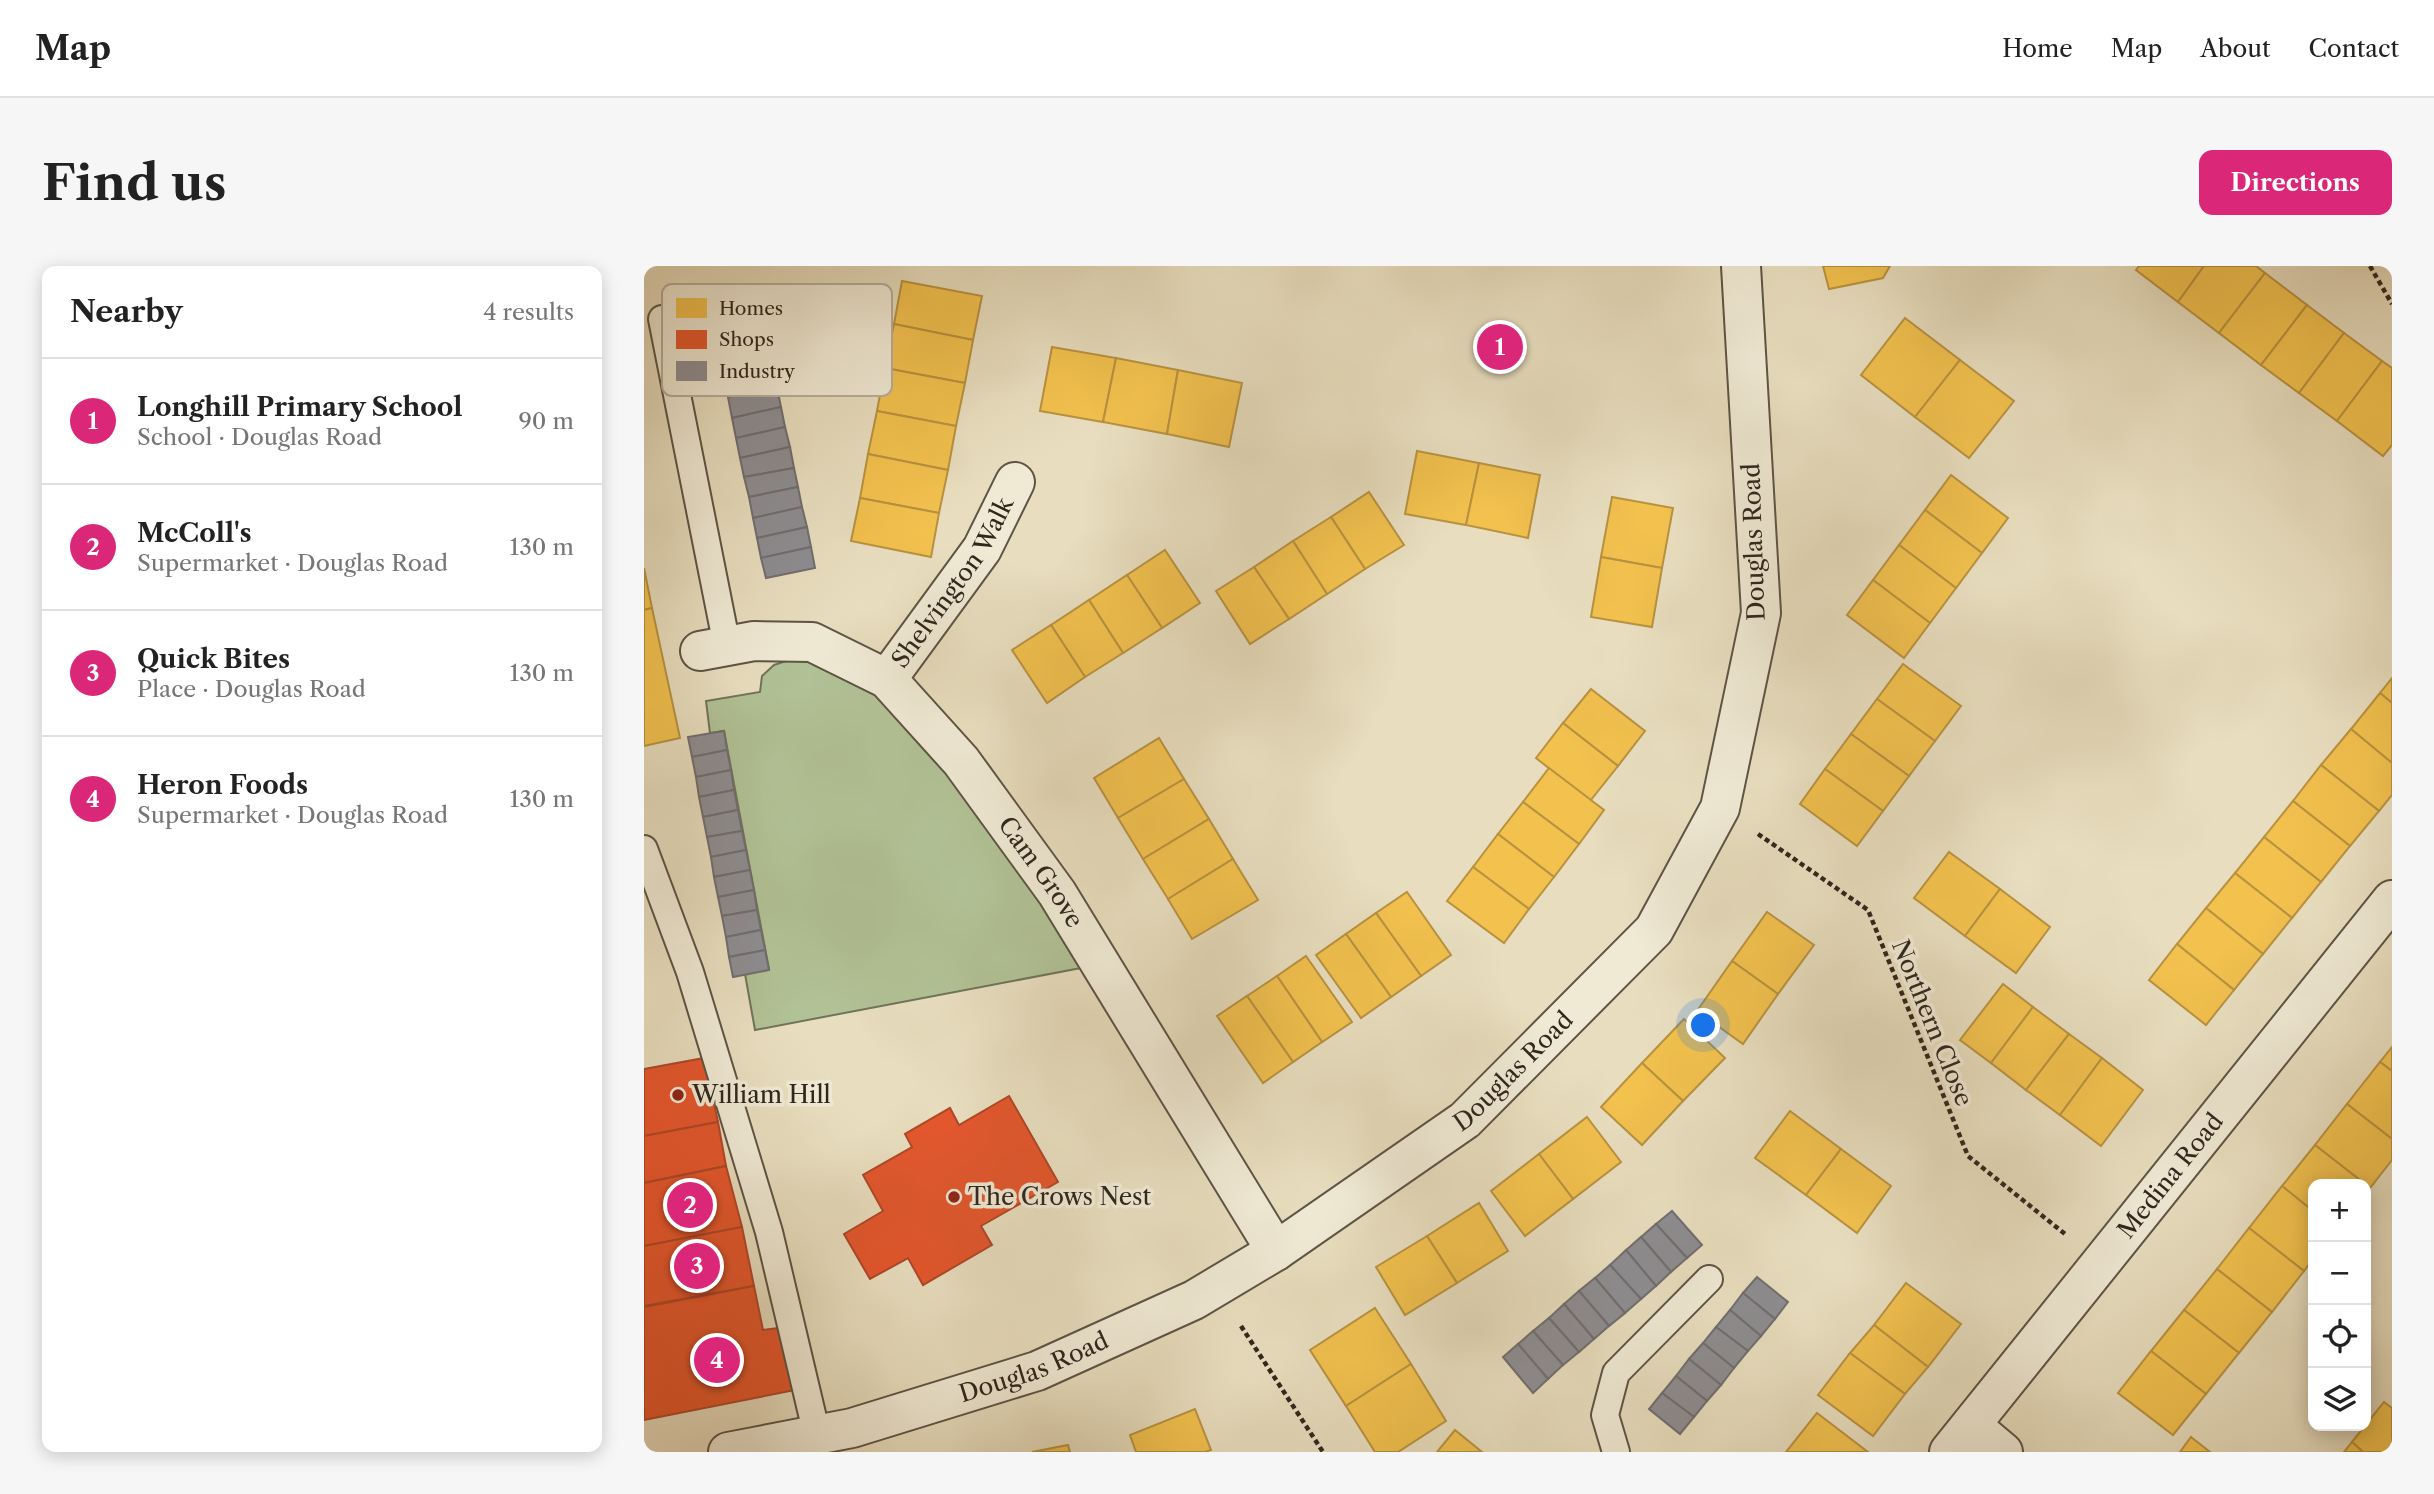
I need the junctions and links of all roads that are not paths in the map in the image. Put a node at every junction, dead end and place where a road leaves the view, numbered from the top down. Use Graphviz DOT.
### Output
graph roads {
  1 [pos="1741,266"];
  2 [pos="674,396"];
  3 [pos="1015,482"];
  4 [pos="713,648"];
  5 [pos="887,679"];
  6 [pos="644,849"];
  7 [pos="2392,900"];
  8 [pos="1276,1251"];
  9 [pos="1709,1279"];
  10 [pos="842,1438"];
  11 [pos="1960,1438"];
  12 [pos="728,1452"];
  13 [pos="1616,1452"];
  14 [pos="2003,1452"];
  1 -- 8 [label="street, Douglas Road"];
  2 -- 4 [label="lane"];
  3 -- 5 [label="street, Shelvington Walk"];
  4 -- 5 [label="street, Cam Grove"];
  5 -- 8 [label="street, Cam Grove"];
  6 -- 10 [label="lane"];
  7 -- 11 [label="street, Medina Road"];
  8 -- 10 [label="street, Douglas Road"];
  9 -- 13 [label="lane"];
  10 -- 12 [label="street, Douglas Road"];
  11 -- 14 [label="street"];
}
